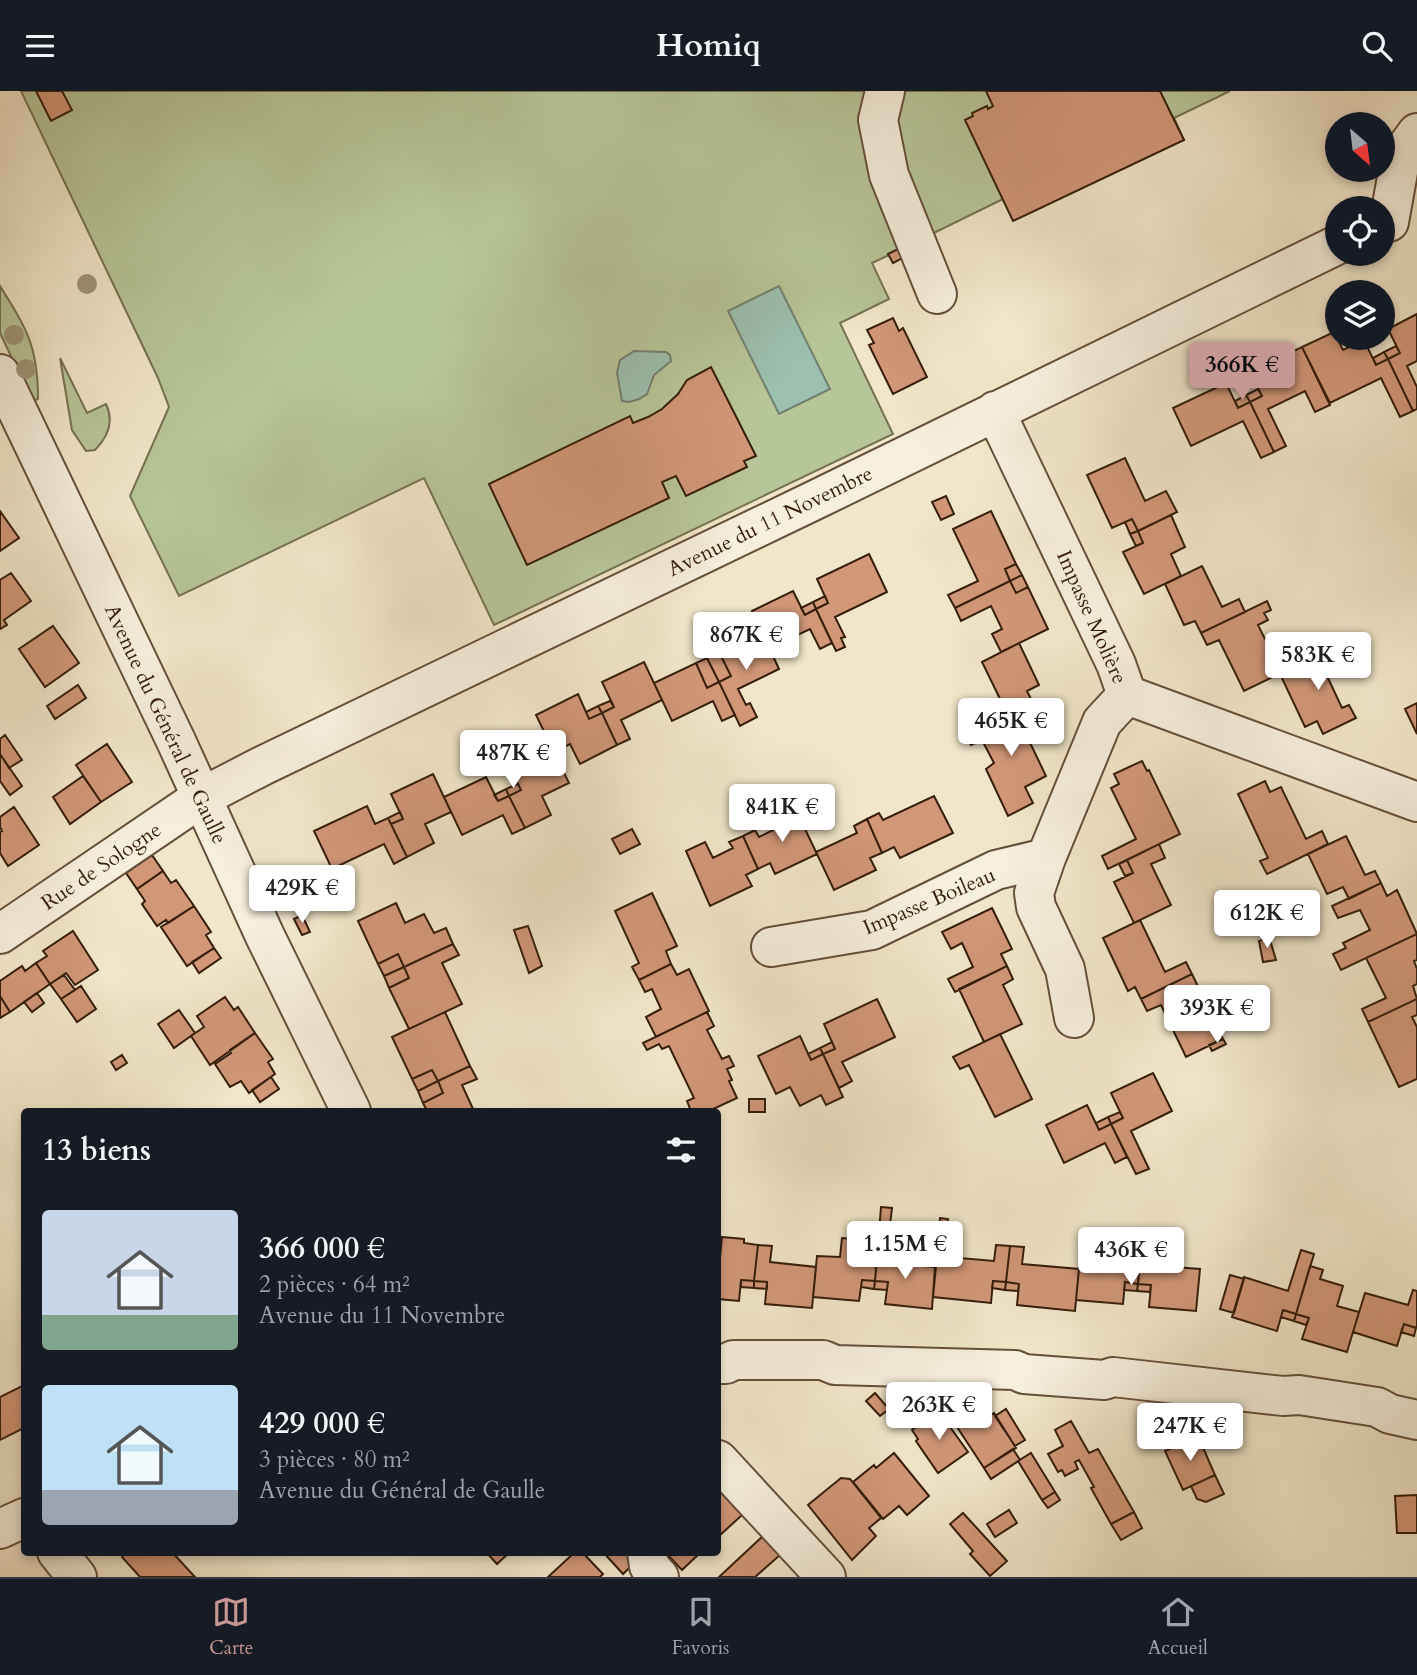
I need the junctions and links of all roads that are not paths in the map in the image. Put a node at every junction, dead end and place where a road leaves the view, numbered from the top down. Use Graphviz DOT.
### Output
graph roads {
  1 [pos="885,91"];
  2 [pos="1417,133"];
  3 [pos="1396,219"];
  4 [pos="1325,251"];
  5 [pos="937,294"];
  6 [pos="0,374"];
  7 [pos="995,411"];
  8 [pos="1127,695"];
  9 [pos="202,797"];
  10 [pos="1417,802"];
  11 [pos="1046,858"];
  12 [pos="0,934"];
  13 [pos="771,947"];
  14 [pos="1074,1018"];
  15 [pos="350,1108"];
  16 [pos="721,1364"];
  17 [pos="1417,1420"];
  18 [pos="721,1462"];
  19 [pos="21,1519"];
  20 [pos="0,1529"];
  21 [pos="60,1556"];
  22 [pos="648,1556"];
  23 [pos="77,1577"];
  24 [pos="659,1577"];
  25 [pos="826,1577"];
  1 -- 5 [label="street"];
  2 -- 3 [label="street"];
  4 -- 7 [label="street, Avenue du 11 Novembre"];
  6 -- 9 [label="street, Avenue du Général de Gaulle"];
  7 -- 8 [label="street, Impasse Molière"];
  7 -- 9 [label="street, Avenue du 11 Novembre"];
  8 -- 10 [label="street, Impasse Molière"];
  8 -- 11 [label="street"];
  9 -- 12 [label="street, Rue de Sologne"];
  9 -- 15 [label="street, Avenue du Général de Gaulle"];
  11 -- 13 [label="street, Impasse Boileau"];
  11 -- 14 [label="street"];
  16 -- 17 [label="street"];
  18 -- 25 [label="street"];
  19 -- 20 [label="street"];
  21 -- 23 [label="street"];
  22 -- 24 [label="street"];
}
